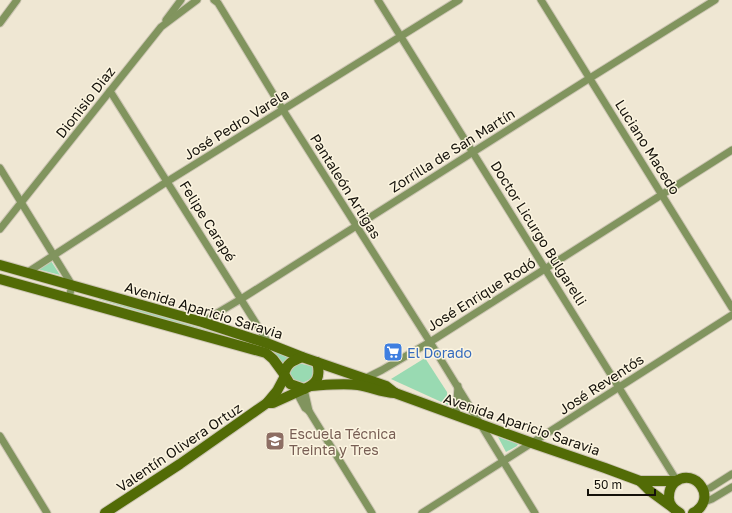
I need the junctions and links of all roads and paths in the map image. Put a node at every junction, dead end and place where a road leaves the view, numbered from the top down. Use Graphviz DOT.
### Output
graph roads {
  1 [pos="17,0"];
  2 [pos="182,0"];
  3 [pos="197,0"];
  4 [pos="203,0"];
  5 [pos="214,0"];
  6 [pos="378,0"];
  7 [pos="458,0"];
  8 [pos="541,0"];
  9 [pos="715,0"];
  10 [pos="0,22"];
  11 [pos="161,27"];
  12 [pos="401,37"];
  13 [pos="590,78"];
  14 [pos="110,91"];
  15 [pos="283,110"];
  16 [pos="732,150"];
  17 [pos="473,152"];
  18 [pos="0,168"];
  19 [pos="168,181"];
  20 [pos="663,195"];
  21 [pos="21,203"];
  22 [pos="356,227"];
  23 [pos="0,229"];
  24 [pos="55,255"];
  25 [pos="0,265"];
  26 [pos="546,268"];
  27 [pos="28,272"];
  28 [pos="0,279"];
  29 [pos="72,284"];
  30 [pos="69,298"];
  31 [pos="241,299"];
  32 [pos="732,308"];
  33 [pos="732,315"];
  34 [pos="202,322"];
  35 [pos="430,342"];
  36 [pos="269,344"];
  37 [pos="302,357"];
  38 [pos="317,362"];
  39 [pos="284,375"];
  40 [pos="364,379"];
  41 [pos="458,386"];
  42 [pos="619,387"];
  43 [pos="304,390"];
  44 [pos="395,393"];
  45 [pos="267,403"];
  46 [pos="456,415"];
  47 [pos="481,424"];
  48 [pos="0,436"];
  49 [pos="532,444"];
  50 [pos="503,461"];
  51 [pos="732,474"];
  52 [pos="640,481"];
  53 [pos="677,481"];
  54 [pos="732,487"];
  55 [pos="704,490"];
  56 [pos="704,506"];
  57 [pos="677,512"];
  58 [pos="47,513"];
  59 [pos="105,513"];
  60 [pos="372,513"];
  61 [pos="422,513"];
  62 [pos="536,513"];
  63 [pos="693,513"];
  1 -- 10 [label="street"];
  2 -- 11 [label="street"];
  3 -- 4 [label="street"];
  3 -- 11 [label="street, Dionisio Diaz"];
  5 -- 15 [label="street, Pantaleón Artigas"];
  6 -- 12 [label="street, Doctor Licurgo Bulgarelli"];
  7 -- 12 [label="street, José Pedro Varela"];
  8 -- 13 [label="street, Luciano Macedo"];
  9 -- 13 [label="street, Zorrilla de San Martín"];
  11 -- 14 [label="street, Dionisio Diaz"];
  12 -- 15 [label="street, José Pedro Varela"];
  12 -- 17 [label="street, Doctor Licurgo Bulgarelli"];
  13 -- 17 [label="street, Zorrilla de San Martín"];
  13 -- 20 [label="street, Luciano Macedo"];
  14 -- 19 [label="street, Felipe Carapé"];
  14 -- 21 [label="street, Dionisio Diaz"];
  15 -- 19 [label="street, José Pedro Varela"];
  15 -- 22 [label="street, Pantaleón Artigas"];
  16 -- 20 [label="street, José Enrique Rodó"];
  17 -- 22 [label="street, Zorrilla de San Martín"];
  17 -- 26 [label="street, Doctor Licurgo Bulgarelli"];
  18 -- 21 [label="street"];
  19 -- 24 [label="street, José Pedro Varela"];
  19 -- 31 [label="street, Felipe Carapé"];
  20 -- 26 [label="street, José Enrique Rodó"];
  20 -- 32 [label="street, Luciano Macedo"];
  21 -- 23 [label="street, Dionisio Diaz"];
  21 -- 24 [label="street"];
  22 -- 31 [label="street, Zorrilla de San Martín"];
  22 -- 35 [label="street, Pantaleón Artigas"];
  24 -- 27 [label="street, José Pedro Varela"];
  24 -- 29 [label="street"];
  25 -- 27 [label="street, Avenida Aparicio Saravia"];
  26 -- 35 [label="street, José Enrique Rodó"];
  26 -- 42 [label="street, Doctor Licurgo Bulgarelli"];
  27 -- 29 [label="street, Avenida Aparicio Saravia"];
  28 -- 30 [label="street, Avenida Aparicio Saravia"];
  29 -- 30 [label="street"];
  29 -- 34 [label="street, Avenida Aparicio Saravia"];
  30 -- 39 [label="street, Avenida Aparicio Saravia"];
  31 -- 34 [label="street, Zorrilla de San Martín"];
  31 -- 36 [label="street, Felipe Carapé"];
  33 -- 42 [label="street, José Reventós"];
  34 -- 36 [label="street, Avenida Aparicio Saravia"];
  35 -- 40 [label="street, José Enrique Rodó"];
  35 -- 41 [label="street, Pantaleón Artigas"];
  36 -- 37 [label="street, Avenida Aparicio Saravia"];
  37 -- 38 [label="street, Avenida Aparicio Saravia"];
  37 -- 39 [label="street"];
  38 -- 40 [label="street, Avenida Aparicio Saravia"];
  38 -- 43 [label="street"];
  39 -- 43 [label="street"];
  39 -- 45 [label="street, Valentín Olivera Ortuz"];
  40 -- 44 [label="street, Avenida Aparicio Saravia"];
  41 -- 46 [label="street"];
  41 -- 47 [label="street, Pantaleón Artigas"];
  42 -- 49 [label="street, José Reventós"];
  42 -- 53 [label="street, Doctor Licurgo Bulgarelli"];
  43 -- 44 [label="street, Avenida Aparicio Saravia"];
  43 -- 45 [label="street, Valentín Olivera Ortuz"];
  43 -- 60 [label="street"];
  44 -- 46 [label="street, Avenida Aparicio Saravia"];
  45 -- 59 [label="street, Valentín Olivera Ortuz"];
  46 -- 47 [label="street, Avenida Aparicio Saravia"];
  47 -- 49 [label="street, Avenida Aparicio Saravia"];
  47 -- 50 [label="street, Pantaleón Artigas"];
  48 -- 58 [label="street"];
  49 -- 50 [label="street, José Reventós"];
  49 -- 52 [label="street, Avenida Aparicio Saravia"];
  50 -- 61 [label="street, José Reventós"];
  50 -- 62 [label="street, Pantaleón Artigas"];
  51 -- 55 [label="street"];
  52 -- 53 [label="street, Avenida Aparicio Saravia"];
  52 -- 57 [label="street, Avenida Aparicio Saravia"];
  53 -- 55 [label="street, Avenida Aparicio Saravia"];
  53 -- 57 [label="street"];
  54 -- 56 [label="street"];
  55 -- 56 [label="street"];
  56 -- 63 [label="street"];
}
